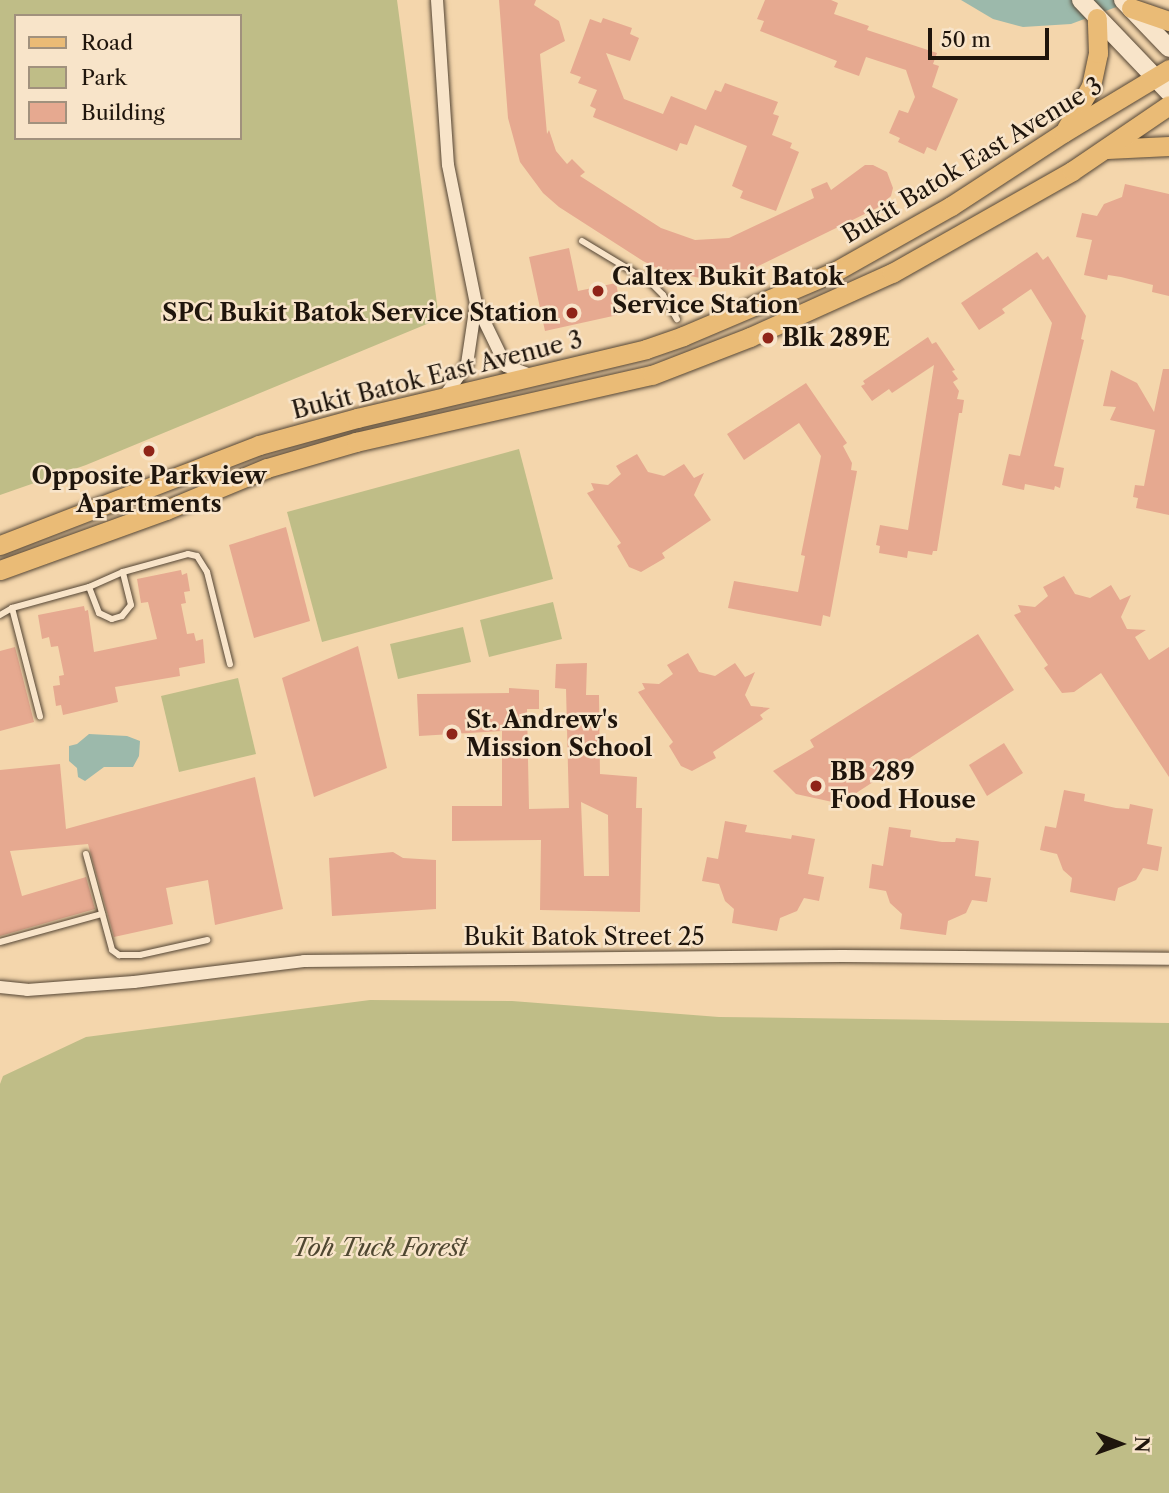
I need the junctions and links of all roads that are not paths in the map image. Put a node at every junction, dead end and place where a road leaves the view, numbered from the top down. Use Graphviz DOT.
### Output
graph roads {
  1 [pos="437,0"];
  2 [pos="1081,0"];
  3 [pos="1126,4"];
  4 [pos="1096,17"];
  5 [pos="1169,21"];
  6 [pos="1169,48"];
  7 [pos="1165,80"];
  8 [pos="1169,105"];
  9 [pos="1063,133"];
  10 [pos="1169,146"];
  11 [pos="1103,149"];
  12 [pos="583,241"];
  13 [pos="476,304"];
  14 [pos="677,319"];
  15 [pos="536,375"];
  16 [pos="443,398"];
  17 [pos="0,545"];
  18 [pos="0,570"];
  19 [pos="123,572"];
  20 [pos="89,587"];
  21 [pos="12,608"];
  22 [pos="0,615"];
  23 [pos="230,664"];
  24 [pos="40,716"];
  25 [pos="86,854"];
  26 [pos="102,914"];
  27 [pos="207,940"];
  28 [pos="0,942"];
  29 [pos="1169,959"];
  30 [pos="0,987"];
  1 -- 13 [label="street"];
  2 -- 4 [label="main road"];
  3 -- 5 [label="main road"];
  3 -- 6 [label="main road"];
  4 -- 7 [label="main road"];
  4 -- 9 [label="main road"];
  7 -- 9 [label="main road, Bukit Batok East Avenue 3"];
  8 -- 11 [label="main road, Bukit Batok East Avenue 3"];
  9 -- 15 [label="main road, Bukit Batok East Avenue 3"];
  10 -- 11 [label="main road"];
  11 -- 18 [label="main road, Bukit Batok East Avenue 3"];
  12 -- 14 [label="lane"];
  13 -- 15 [label="street"];
  13 -- 16 [label="street"];
  15 -- 16 [label="main road, Bukit Batok East Avenue 3"];
  16 -- 17 [label="main road, Bukit Batok East Avenue 3"];
  19 -- 20 [label="lane"];
  19 -- 20 [label="lane"];
  19 -- 23 [label="lane"];
  20 -- 21 [label="lane"];
  21 -- 22 [label="lane"];
  21 -- 24 [label="lane"];
  25 -- 26 [label="lane"];
  26 -- 27 [label="lane"];
  26 -- 28 [label="lane"];
  29 -- 30 [label="street, Bukit Batok Street 25"];
}
